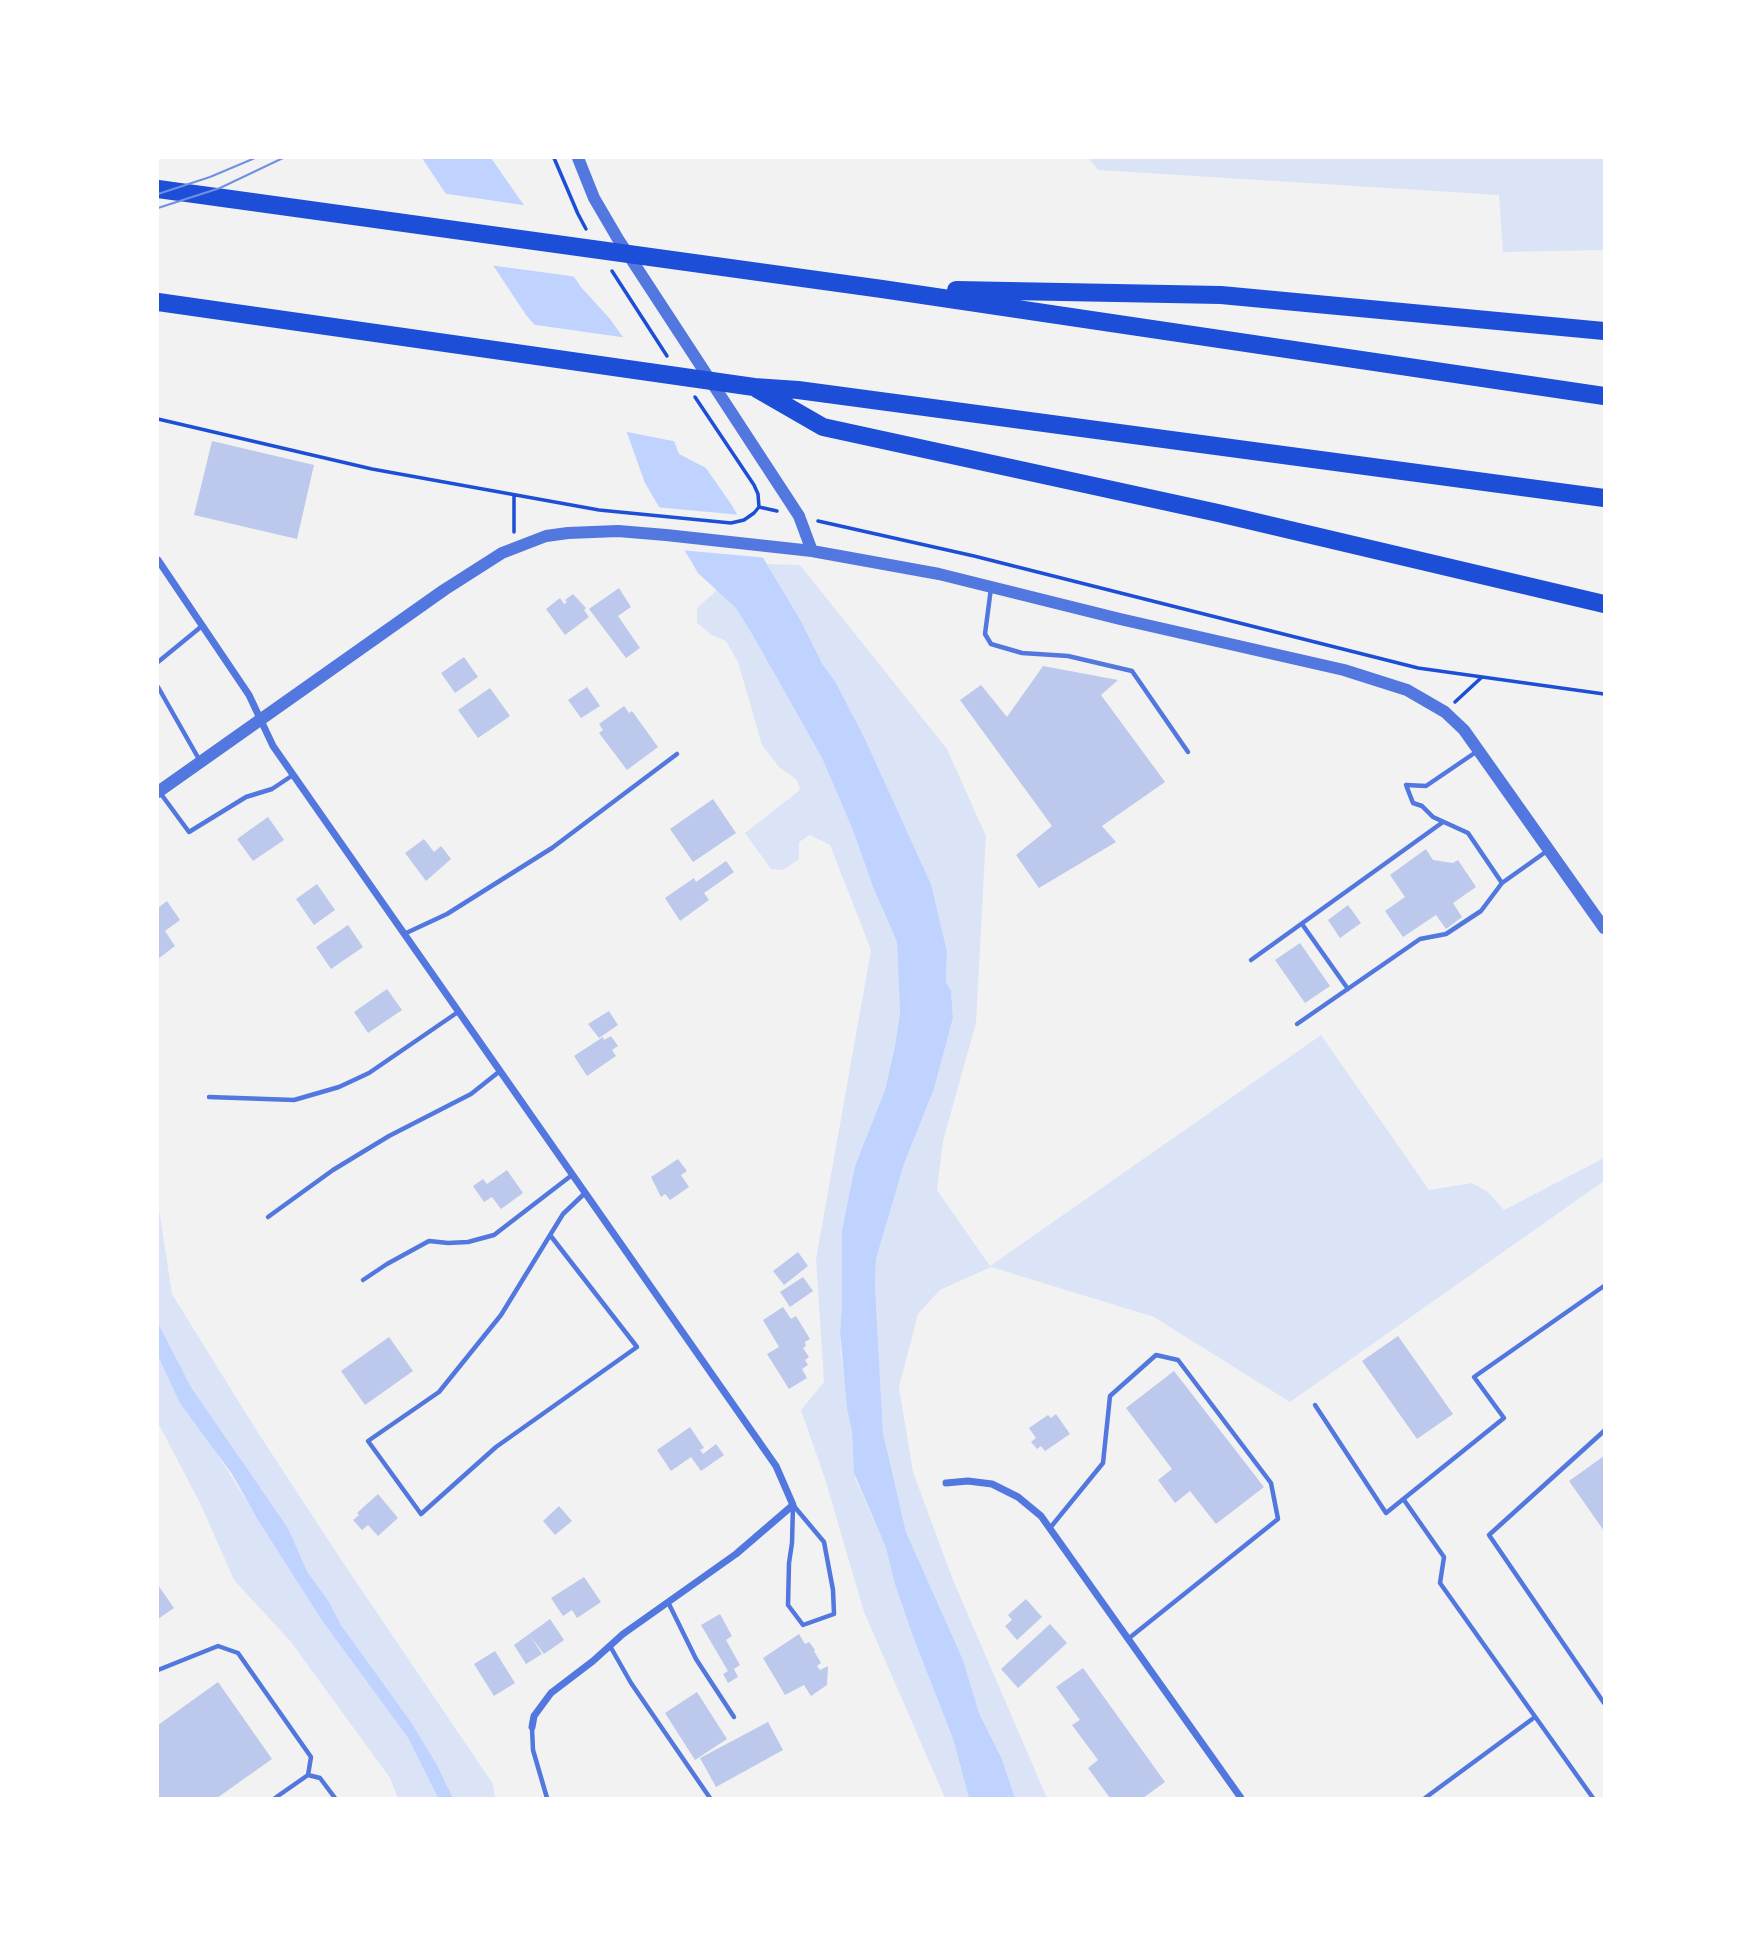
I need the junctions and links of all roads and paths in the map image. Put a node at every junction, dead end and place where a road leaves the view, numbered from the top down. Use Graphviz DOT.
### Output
graph roads {
  1 [pos="554,158"];
  2 [pos="578,158"];
  3 [pos="158,189"];
  4 [pos="587,231"];
  5 [pos="607,263"];
  6 [pos="882,289"];
  7 [pos="158,302"];
  8 [pos="1605,331"];
  9 [pos="673,365"];
  10 [pos="688,386"];
  11 [pos="754,387"];
  12 [pos="1605,396"];
  13 [pos="158,419"];
  14 [pos="514,495"];
  15 [pos="1605,498"];
  16 [pos="843,528"];
  17 [pos="513,548"];
  18 [pos="812,551"];
  19 [pos="158,561"];
  20 [pos="991,587"];
  21 [pos="1605,604"];
  22 [pos="202,626"];
  23 [pos="158,662"];
  24 [pos="1482,677"];
  25 [pos="158,687"];
  26 [pos="1605,694"];
  27 [pos="1445,712"];
  28 [pos="261,720"];
  29 [pos="1479,750"];
  30 [pos="1188,752"];
  31 [pos="677,754"];
  32 [pos="201,762"];
  33 [pos="293,775"];
  34 [pos="158,791"];
  35 [pos="1443,822"];
  36 [pos="1549,849"];
  37 [pos="1502,883"];
  38 [pos="1302,924"];
  39 [pos="1605,928"];
  40 [pos="404,934"];
  41 [pos="1251,960"];
  42 [pos="1348,989"];
  43 [pos="459,1011"];
  44 [pos="1297,1024"];
  45 [pos="500,1071"];
  46 [pos="209,1097"];
  47 [pos="573,1175"];
  48 [pos="585,1193"];
  49 [pos="268,1217"];
  50 [pos="550,1235"];
  51 [pos="363,1280"];
  52 [pos="1605,1286"];
  53 [pos="1315,1405"];
  54 [pos="1605,1431"];
  55 [pos="946,1483"];
  56 [pos="1404,1500"];
  57 [pos="793,1505"];
  58 [pos="1050,1528"];
  59 [pos="668,1602"];
  60 [pos="1128,1639"];
  61 [pos="610,1646"];
  62 [pos="158,1670"];
  63 [pos="1605,1703"];
  64 [pos="734,1717"];
  65 [pos="1535,1717"];
  66 [pos="532,1727"];
  67 [pos="308,1775"];
  68 [pos="275,1798"];
  69 [pos="335,1798"];
  70 [pos="547,1798"];
  71 [pos="709,1798"];
  72 [pos="1241,1798"];
  73 [pos="1425,1798"];
  74 [pos="1593,1798"];
  1 -- 4 [label="path"];
  2 -- 18 [label="street"];
  3 -- 6 [label="highway"];
  5 -- 9 [label="path"];
  6 -- 8 [label="highway"];
  6 -- 12 [label="highway"];
  7 -- 11 [label="highway"];
  10 -- 14 [label="path"];
  11 -- 15 [label="highway"];
  11 -- 21 [label="highway"];
  13 -- 14 [label="path"];
  14 -- 17 [label="path"];
  16 -- 24 [label="path"];
  17 -- 18 [label="street"];
  17 -- 28 [label="street"];
  18 -- 20 [label="street"];
  19 -- 22 [label="street"];
  20 -- 27 [label="street"];
  20 -- 30 [label="lane"];
  22 -- 23 [label="lane"];
  22 -- 28 [label="street"];
  24 -- 26 [label="path"];
  24 -- 27 [label="path"];
  25 -- 32 [label="lane"];
  27 -- 29 [label="street"];
  28 -- 32 [label="street"];
  28 -- 33 [label="street"];
  29 -- 35 [label="lane"];
  29 -- 36 [label="street"];
  31 -- 40 [label="lane"];
  32 -- 34 [label="street"];
  33 -- 34 [label="lane"];
  33 -- 40 [label="street"];
  35 -- 37 [label="lane"];
  35 -- 38 [label="lane"];
  36 -- 37 [label="lane"];
  36 -- 39 [label="street"];
  37 -- 42 [label="lane"];
  38 -- 41 [label="lane"];
  38 -- 42 [label="lane"];
  40 -- 43 [label="street"];
  42 -- 44 [label="lane"];
  43 -- 45 [label="street"];
  43 -- 46 [label="lane"];
  45 -- 47 [label="street"];
  45 -- 49 [label="lane"];
  47 -- 48 [label="street"];
  47 -- 51 [label="lane"];
  48 -- 50 [label="lane"];
  48 -- 57 [label="street"];
  50 -- 50 [label="lane"];
  52 -- 56 [label="lane"];
  53 -- 56 [label="lane"];
  54 -- 63 [label="lane"];
  55 -- 58 [label="street"];
  56 -- 65 [label="lane"];
  57 -- 57 [label="lane"];
  57 -- 59 [label="street"];
  58 -- 60 [label="street"];
  58 -- 60 [label="lane"];
  59 -- 61 [label="street"];
  59 -- 64 [label="lane"];
  60 -- 72 [label="street"];
  61 -- 66 [label="street"];
  61 -- 71 [label="lane"];
  62 -- 67 [label="lane"];
  65 -- 73 [label="lane"];
  65 -- 74 [label="lane"];
  66 -- 70 [label="lane"];
  67 -- 68 [label="lane"];
  67 -- 69 [label="lane"];
}
